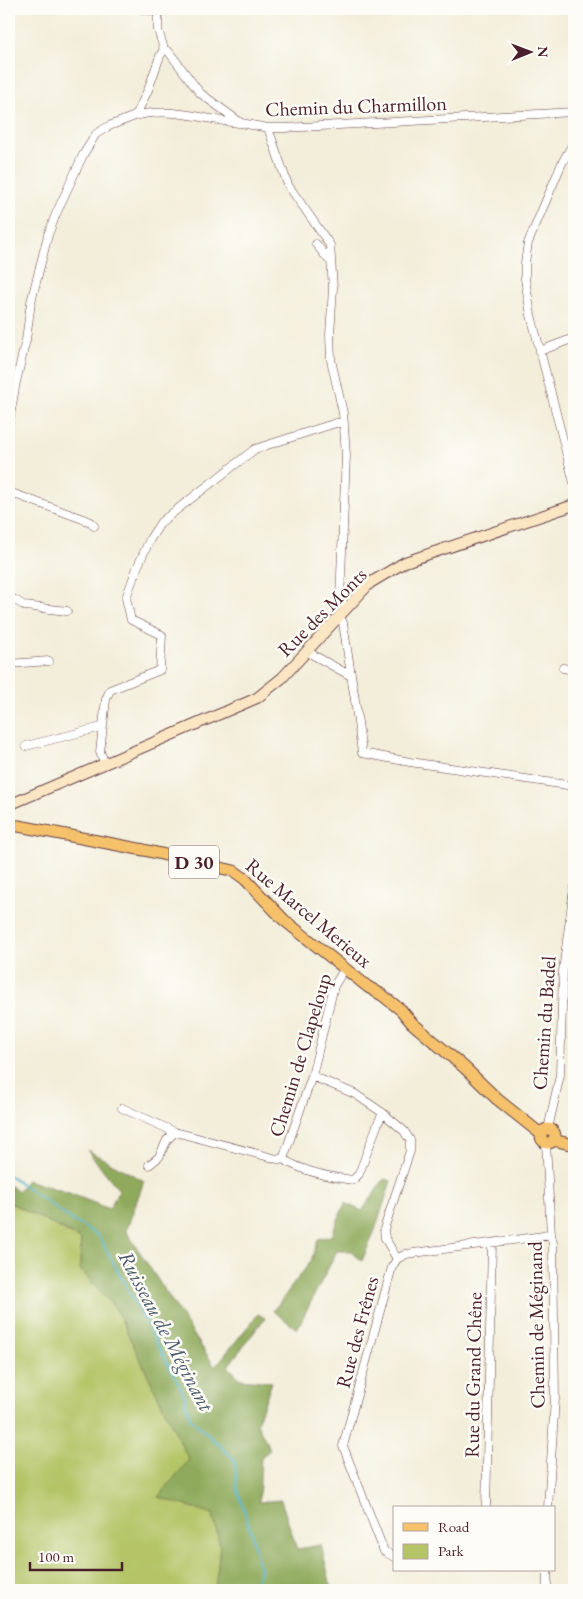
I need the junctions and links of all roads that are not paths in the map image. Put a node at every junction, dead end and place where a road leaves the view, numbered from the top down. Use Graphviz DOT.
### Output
graph roads {
  1 [pos="142,9"];
  2 [pos="164,49"];
  3 [pos="574,112"];
  4 [pos="135,116"];
  5 [pos="241,123"];
  6 [pos="268,128"];
  7 [pos="574,142"];
  8 [pos="316,244"];
  9 [pos="331,259"];
  10 [pos="574,338"];
  11 [pos="540,351"];
  12 [pos="9,422"];
  13 [pos="344,423"];
  14 [pos="574,483"];
  15 [pos="9,492"];
  16 [pos="574,505"];
  17 [pos="94,526"];
  18 [pos="9,599"];
  19 [pos="67,611"];
  20 [pos="342,611"];
  21 [pos="306,650"];
  22 [pos="49,661"];
  23 [pos="9,664"];
  24 [pos="563,668"];
  25 [pos="574,670"];
  26 [pos="352,676"];
  27 [pos="102,727"];
  28 [pos="26,746"];
  29 [pos="105,764"];
  30 [pos="574,786"];
  31 [pos="10,807"];
  32 [pos="9,820"];
  33 [pos="14,826"];
  34 [pos="574,888"];
  35 [pos="345,968"];
  36 [pos="312,1076"];
  37 [pos="122,1108"];
  38 [pos="383,1114"];
  39 [pos="175,1132"];
  40 [pos="547,1136"];
  41 [pos="574,1145"];
  42 [pos="283,1159"];
  43 [pos="149,1165"];
  44 [pos="551,1234"];
  45 [pos="492,1243"];
  46 [pos="397,1259"];
  47 [pos="486,1506"];
  48 [pos="548,1506"];
  49 [pos="393,1556"];
  50 [pos="547,1572"];
  51 [pos="547,1590"];
  1 -- 2 [label="street, Chemin du Charmillon"];
  2 -- 4 [label="street"];
  2 -- 5 [label="street, Chemin du Charmillon"];
  3 -- 6 [label="street, Chemin du Charmillon"];
  4 -- 5 [label="street"];
  4 -- 12 [label="street"];
  5 -- 6 [label="street, Chemin du Charmillon"];
  6 -- 9 [label="street"];
  7 -- 11 [label="street"];
  8 -- 9 [label="street"];
  9 -- 13 [label="street"];
  10 -- 11 [label="street"];
  11 -- 14 [label="street"];
  13 -- 20 [label="street"];
  13 -- 27 [label="street"];
  15 -- 17 [label="street"];
  16 -- 20 [label="street, Rue des Monts"];
  18 -- 19 [label="street"];
  20 -- 21 [label="street, Rue des Monts"];
  20 -- 26 [label="street"];
  21 -- 26 [label="street"];
  21 -- 29 [label="street, Rue des Monts"];
  22 -- 23 [label="street"];
  24 -- 25 [label="street"];
  26 -- 30 [label="street"];
  27 -- 28 [label="street"];
  27 -- 29 [label="street"];
  29 -- 31 [label="street, Rue des Monts"];
  32 -- 33 [label="main road, Rue Marcel Merieux / D 30"];
  33 -- 35 [label="main road, Rue Marcel Merieux / D 30"];
  34 -- 40 [label="street, Chemin du Badel"];
  35 -- 36 [label="street, Chemin de Clapeloup"];
  35 -- 40 [label="main road, Rue Marcel Merieux / D 30"];
  36 -- 38 [label="street"];
  36 -- 42 [label="street, Chemin de Clapeloup"];
  37 -- 39 [label="street, Chemin de Clapeloup"];
  38 -- 42 [label="street"];
  38 -- 46 [label="street"];
  39 -- 42 [label="street, Chemin de Clapeloup"];
  39 -- 43 [label="street"];
  40 -- 41 [label="main road, Rue Marcel Merieux / D 30"];
  40 -- 44 [label="street, Chemin de Méginand"];
  44 -- 45 [label="street, Rue des Frênes"];
  44 -- 48 [label="street, Chemin de Méginand"];
  45 -- 46 [label="street, Rue des Frênes"];
  45 -- 47 [label="street, Rue du Grand Chêne"];
  46 -- 49 [label="street, Rue des Frênes"];
  50 -- 51 [label="street"];
}
